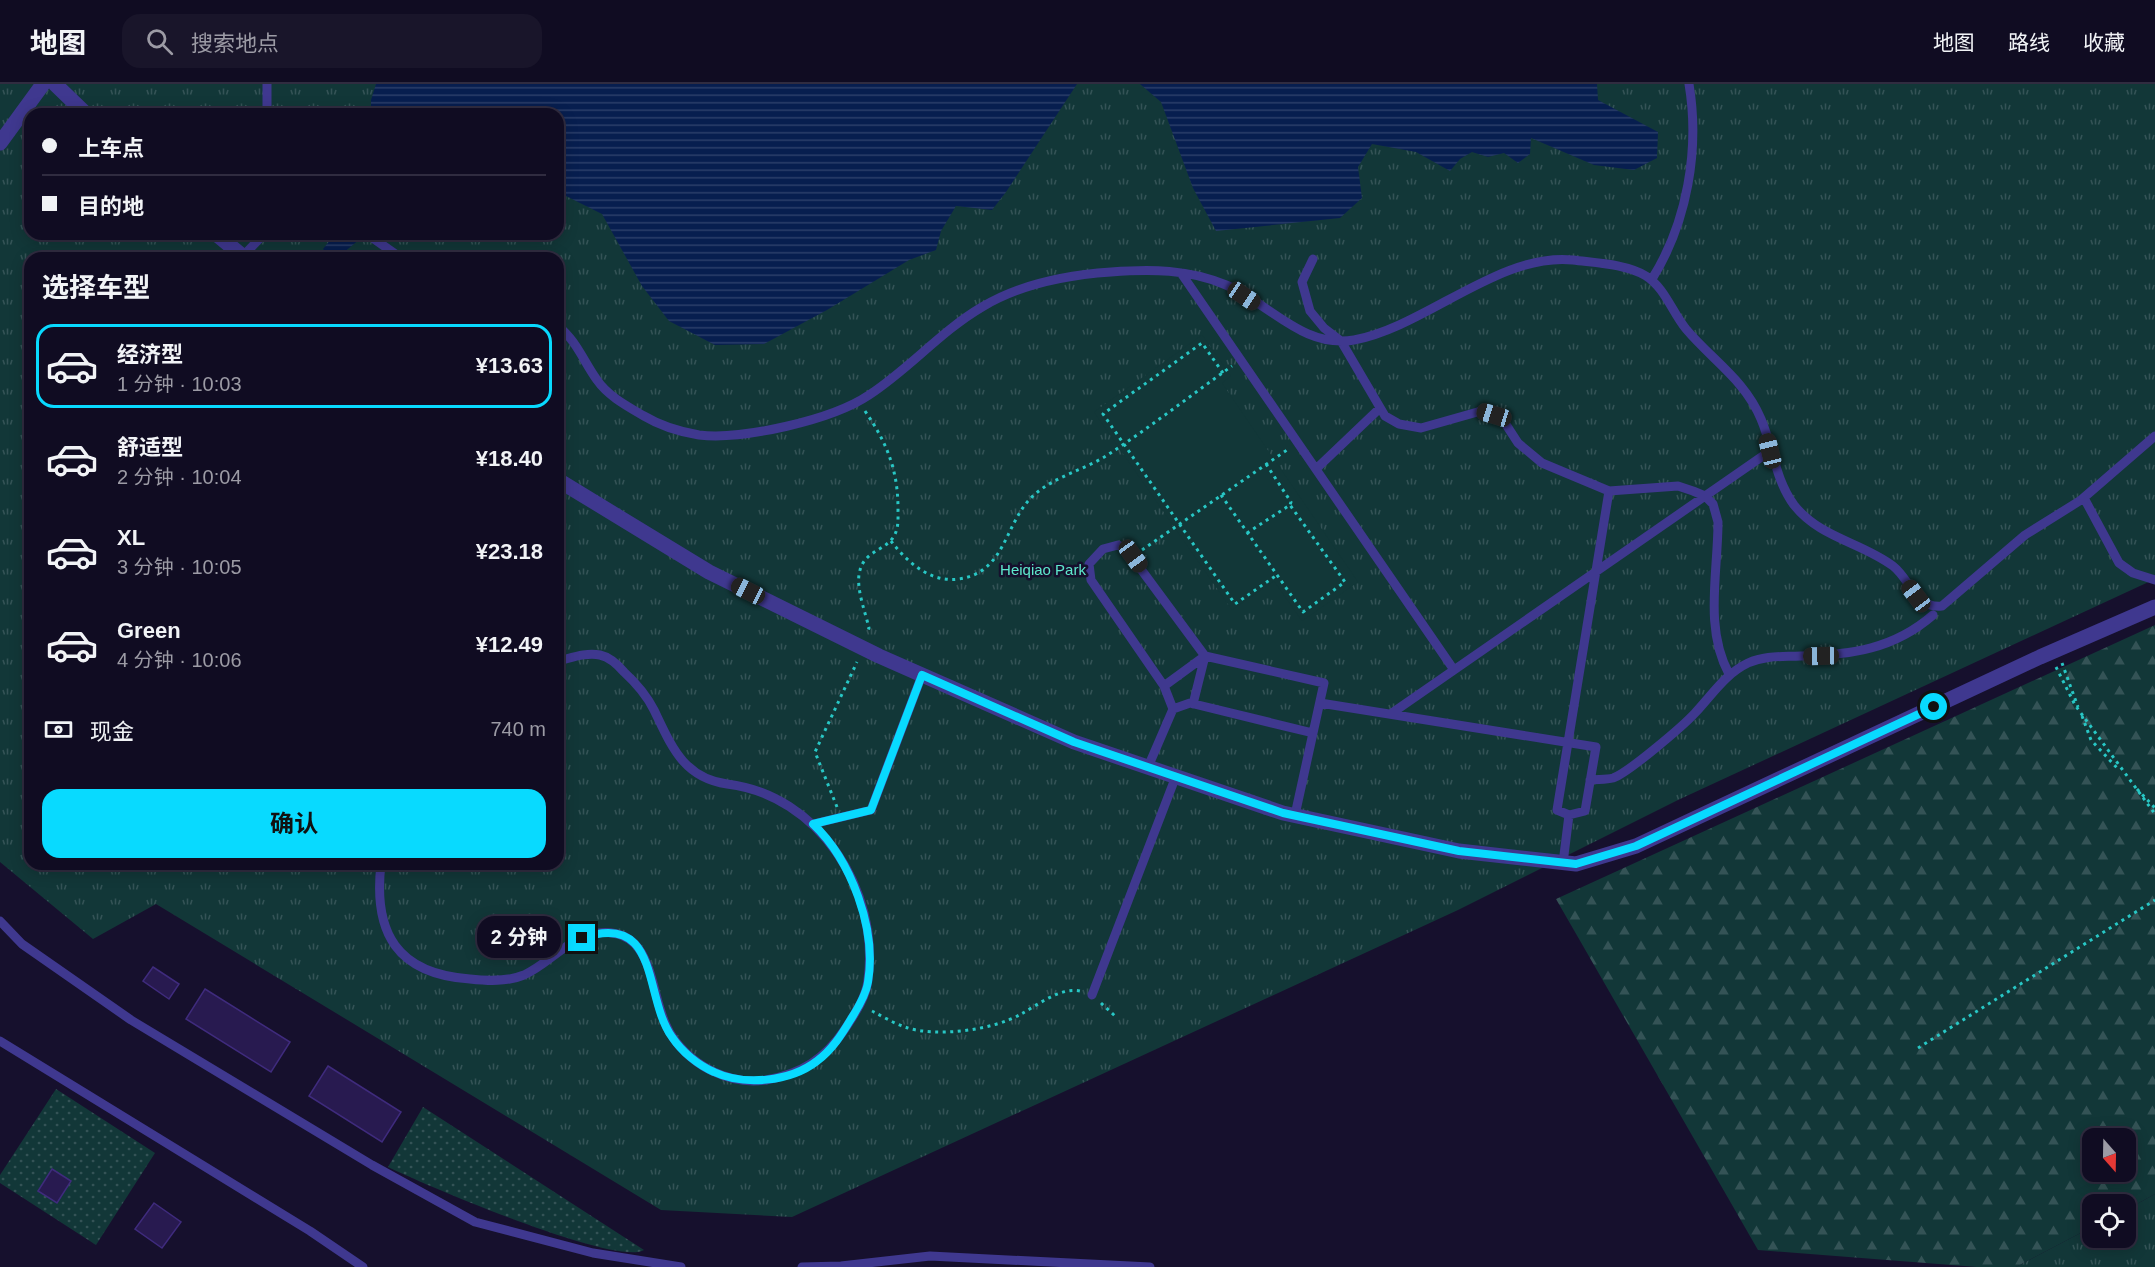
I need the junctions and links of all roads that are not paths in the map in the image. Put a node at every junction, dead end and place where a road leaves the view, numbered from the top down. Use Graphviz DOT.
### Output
graph roads {
  1 [pos="43,84"];
  2 [pos="55,84"];
  3 [pos="267,84"];
  4 [pos="1689,84"];
  5 [pos="26,108"];
  6 [pos="80,108"];
  7 [pos="267,108"];
  8 [pos="24,110"];
  9 [pos="0,143"];
  10 [pos="223,240"];
  11 [pos="259,240"];
  12 [pos="375,240"];
  13 [pos="238,252"];
  14 [pos="248,252"];
  15 [pos="392,252"];
  16 [pos="1313,259"];
  17 [pos="1181,273"];
  18 [pos="1652,279"];
  19 [pos="564,331"];
  20 [pos="1341,341"];
  21 [pos="1380,408"];
  22 [pos="2155,436"];
  23 [pos="1770,451"];
  24 [pos="1316,469"];
  25 [pos="564,484"];
  26 [pos="1609,491"];
  27 [pos="1705,496"];
  28 [pos="2084,498"];
  29 [pos="1596,572"];
  30 [pos="2155,580"];
  31 [pos="2155,607"];
  32 [pos="1933,615"];
  33 [pos="1205,656"];
  34 [pos="564,659"];
  35 [pos="1454,670"];
  36 [pos="1729,674"];
  37 [pos="922,675"];
  38 [pos="1164,686"];
  39 [pos="1320,703"];
  40 [pos="1193,704"];
  41 [pos="1173,709"];
  42 [pos="1392,713"];
  43 [pos="1313,733"];
  44 [pos="1568,742"];
  45 [pos="1149,767"];
  46 [pos="1176,776"];
  47 [pos="1590,780"];
  48 [pos="1569,814"];
  49 [pos="1295,815"];
  50 [pos="813,824"];
  51 [pos="1563,863"];
  52 [pos="380,870"];
  53 [pos="0,921"];
  54 [pos="1092,995"];
  55 [pos="0,1041"];
  56 [pos="977,1262"];
  57 [pos="363,1267"];
  58 [pos="681,1267"];
  59 [pos="802,1267"];
  60 [pos="1150,1267"];
  1 -- 5 [label="street"];
  2 -- 6 [label="street"];
  3 -- 7 [label="lane"];
  4 -- 18 [label="lane"];
  8 -- 9 [label="street"];
  10 -- 13 [label="street"];
  11 -- 14 [label="lane"];
  12 -- 15 [label="lane"];
  16 -- 20 [label="lane"];
  17 -- 19 [label="lane"];
  17 -- 20 [label="lane"];
  17 -- 24 [label="lane"];
  18 -- 20 [label="lane"];
  18 -- 23 [label="lane"];
  20 -- 21 [label="lane"];
  21 -- 24 [label="lane"];
  21 -- 26 [label="lane"];
  22 -- 28 [label="lane"];
  23 -- 27 [label="lane"];
  23 -- 28 [label="lane"];
  24 -- 35 [label="lane"];
  25 -- 37 [label="street"];
  26 -- 27 [label="lane"];
  26 -- 29 [label="lane"];
  27 -- 29 [label="lane"];
  27 -- 36 [label="lane"];
  28 -- 30 [label="lane"];
  29 -- 35 [label="lane"];
  29 -- 44 [label="lane"];
  31 -- 51 [label="street"];
  32 -- 36 [label="lane"];
  33 -- 38 [label="lane"];
  33 -- 38 [label="lane"];
  33 -- 39 [label="lane"];
  33 -- 40 [label="lane"];
  34 -- 50 [label="lane"];
  35 -- 42 [label="lane"];
  36 -- 47 [label="lane"];
  37 -- 45 [label="street"];
  37 -- 50 [label="lane"];
  38 -- 41 [label="lane"];
  39 -- 42 [label="lane"];
  39 -- 43 [label="lane"];
  40 -- 41 [label="lane"];
  40 -- 43 [label="lane"];
  41 -- 45 [label="lane"];
  42 -- 44 [label="lane"];
  43 -- 49 [label="lane"];
  44 -- 47 [label="lane"];
  44 -- 48 [label="lane"];
  45 -- 46 [label="street"];
  46 -- 49 [label="street"];
  46 -- 54 [label="lane"];
  47 -- 48 [label="lane"];
  48 -- 51 [label="lane"];
  49 -- 51 [label="street"];
  50 -- 52 [label="lane"];
  53 -- 58 [label="lane"];
  55 -- 57 [label="lane"];
  56 -- 59 [label="lane"];
  56 -- 60 [label="lane"];
}
